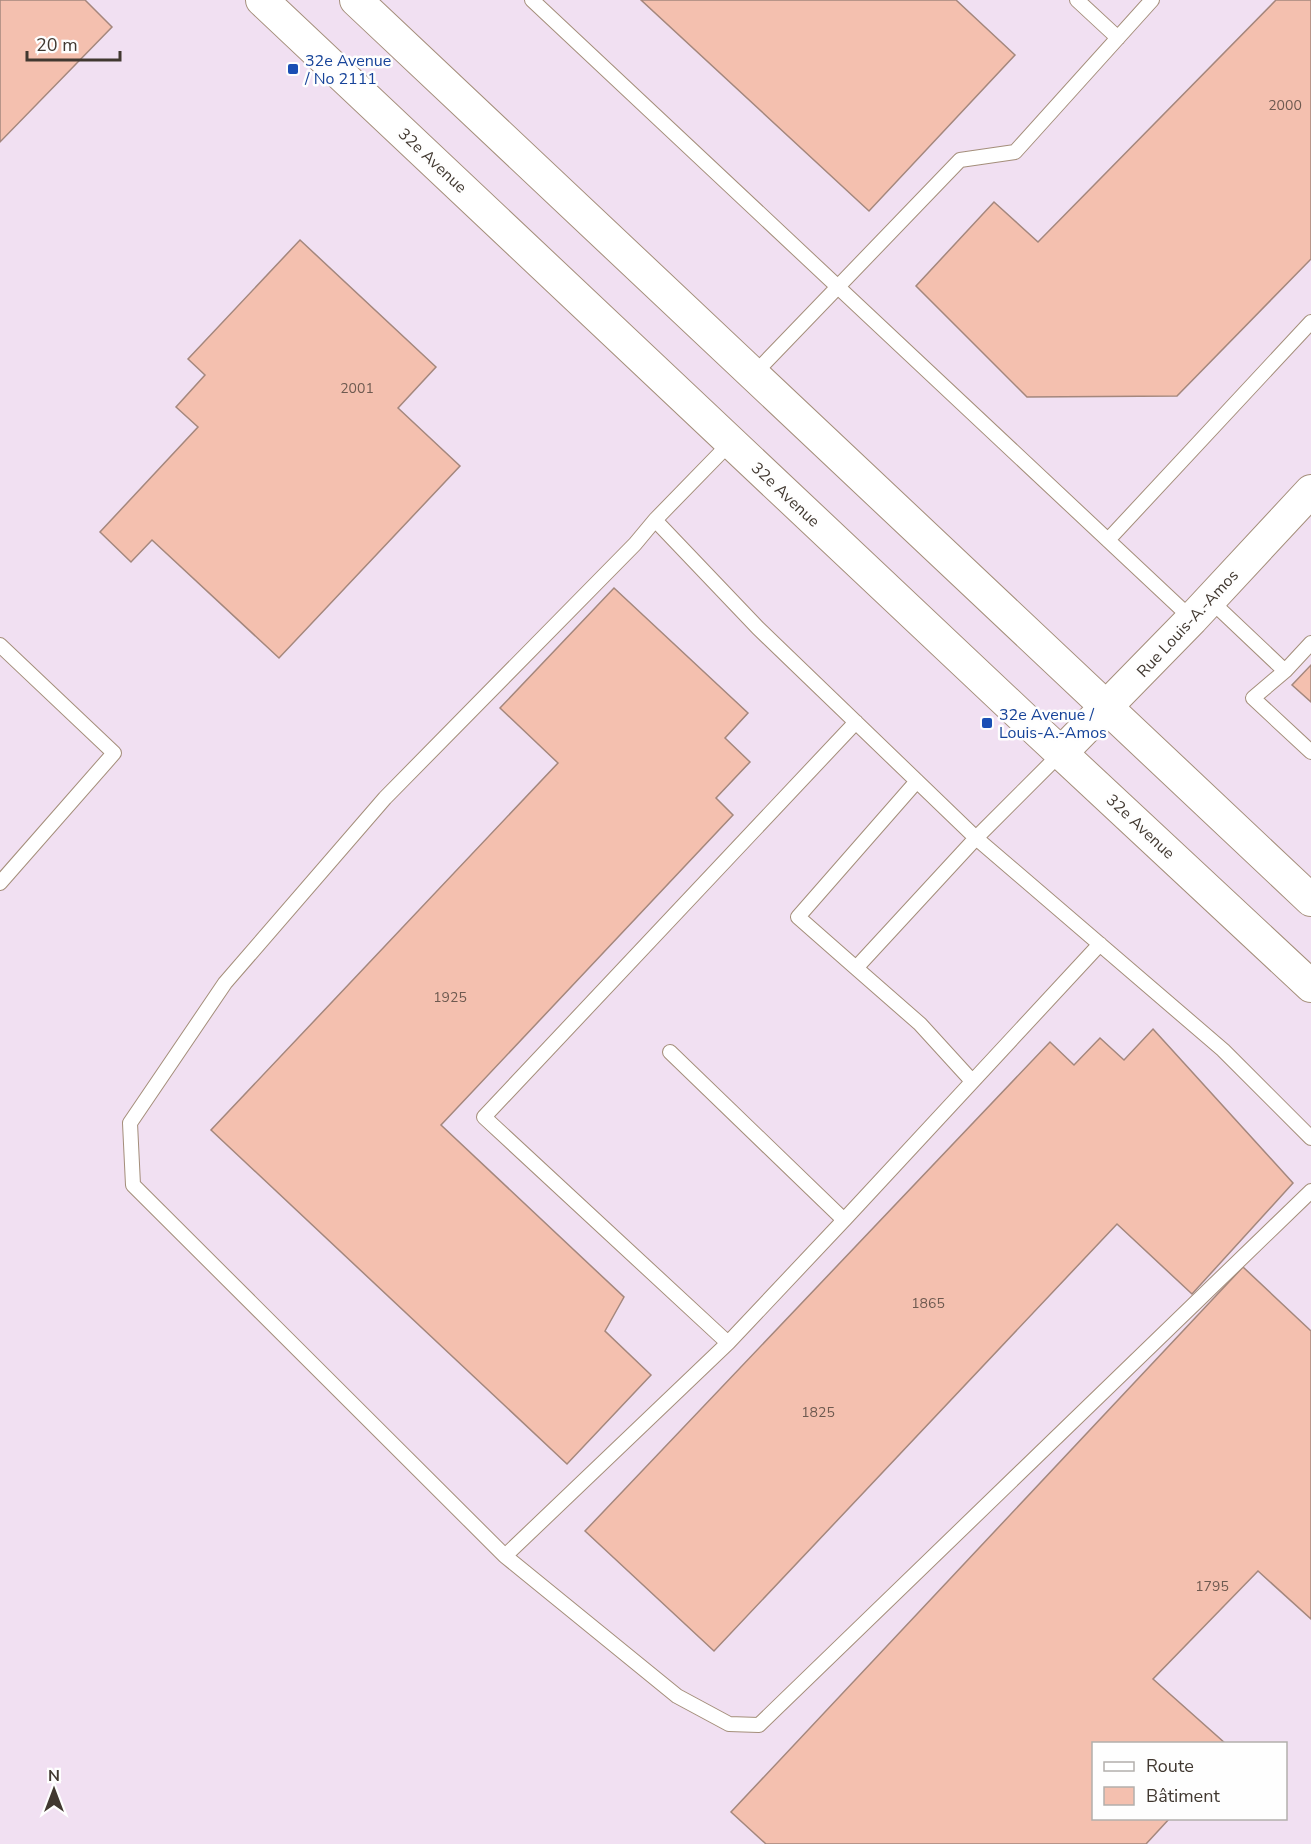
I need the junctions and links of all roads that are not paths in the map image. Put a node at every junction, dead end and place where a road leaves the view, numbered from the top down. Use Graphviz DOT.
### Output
graph roads {
  1 [pos="262,0"];
  2 [pos="356,0"];
  3 [pos="532,0"];
  4 [pos="1077,0"];
  5 [pos="1152,0"];
  6 [pos="1118,38"];
  7 [pos="838,286"];
  8 [pos="1311,322"];
  9 [pos="753,375"];
  10 [pos="731,442"];
  11 [pos="1311,491"];
  12 [pos="655,520"];
  13 [pos="1108,540"];
  14 [pos="1201,609"];
  15 [pos="1311,643"];
  16 [pos="0,645"];
  17 [pos="1285,671"];
  18 [pos="1105,707"];
  19 [pos="856,722"];
  20 [pos="1311,752"];
  21 [pos="1061,753"];
  22 [pos="917,781"];
  23 [pos="976,838"];
  24 [pos="0,883"];
  25 [pos="1311,900"];
  26 [pos="1100,944"];
  27 [pos="856,968"];
  28 [pos="1311,986"];
  29 [pos="670,1052"];
  30 [pos="972,1082"];
  31 [pos="1311,1138"];
  32 [pos="1311,1191"];
  33 [pos="844,1220"];
  34 [pos="728,1343"];
  35 [pos="505,1556"];
  1 -- 10 [label="street, 32e Avenue"];
  2 -- 9 [label="street"];
  3 -- 7 [label="lane"];
  4 -- 6 [label="lane"];
  5 -- 6 [label="lane"];
  6 -- 7 [label="lane"];
  7 -- 9 [label="lane"];
  7 -- 13 [label="lane"];
  8 -- 13 [label="lane"];
  9 -- 18 [label="street"];
  10 -- 12 [label="lane"];
  10 -- 21 [label="street, 32e Avenue"];
  11 -- 14 [label="street, Rue Louis-A.-Amos"];
  12 -- 19 [label="lane"];
  12 -- 35 [label="lane"];
  13 -- 14 [label="lane"];
  14 -- 17 [label="lane"];
  14 -- 18 [label="street, Rue Louis-A.-Amos"];
  15 -- 17 [label="lane"];
  16 -- 24 [label="lane"];
  17 -- 20 [label="lane"];
  18 -- 21 [label="street, Rue Louis-A.-Amos"];
  18 -- 25 [label="street"];
  19 -- 22 [label="lane"];
  19 -- 34 [label="lane"];
  21 -- 23 [label="lane"];
  21 -- 28 [label="street, 32e Avenue"];
  22 -- 23 [label="lane"];
  22 -- 27 [label="lane"];
  23 -- 26 [label="lane"];
  23 -- 27 [label="lane"];
  26 -- 30 [label="lane"];
  26 -- 31 [label="lane"];
  27 -- 30 [label="lane"];
  29 -- 33 [label="lane"];
  30 -- 33 [label="lane"];
  32 -- 35 [label="lane"];
  33 -- 34 [label="lane"];
  34 -- 35 [label="lane"];
}
